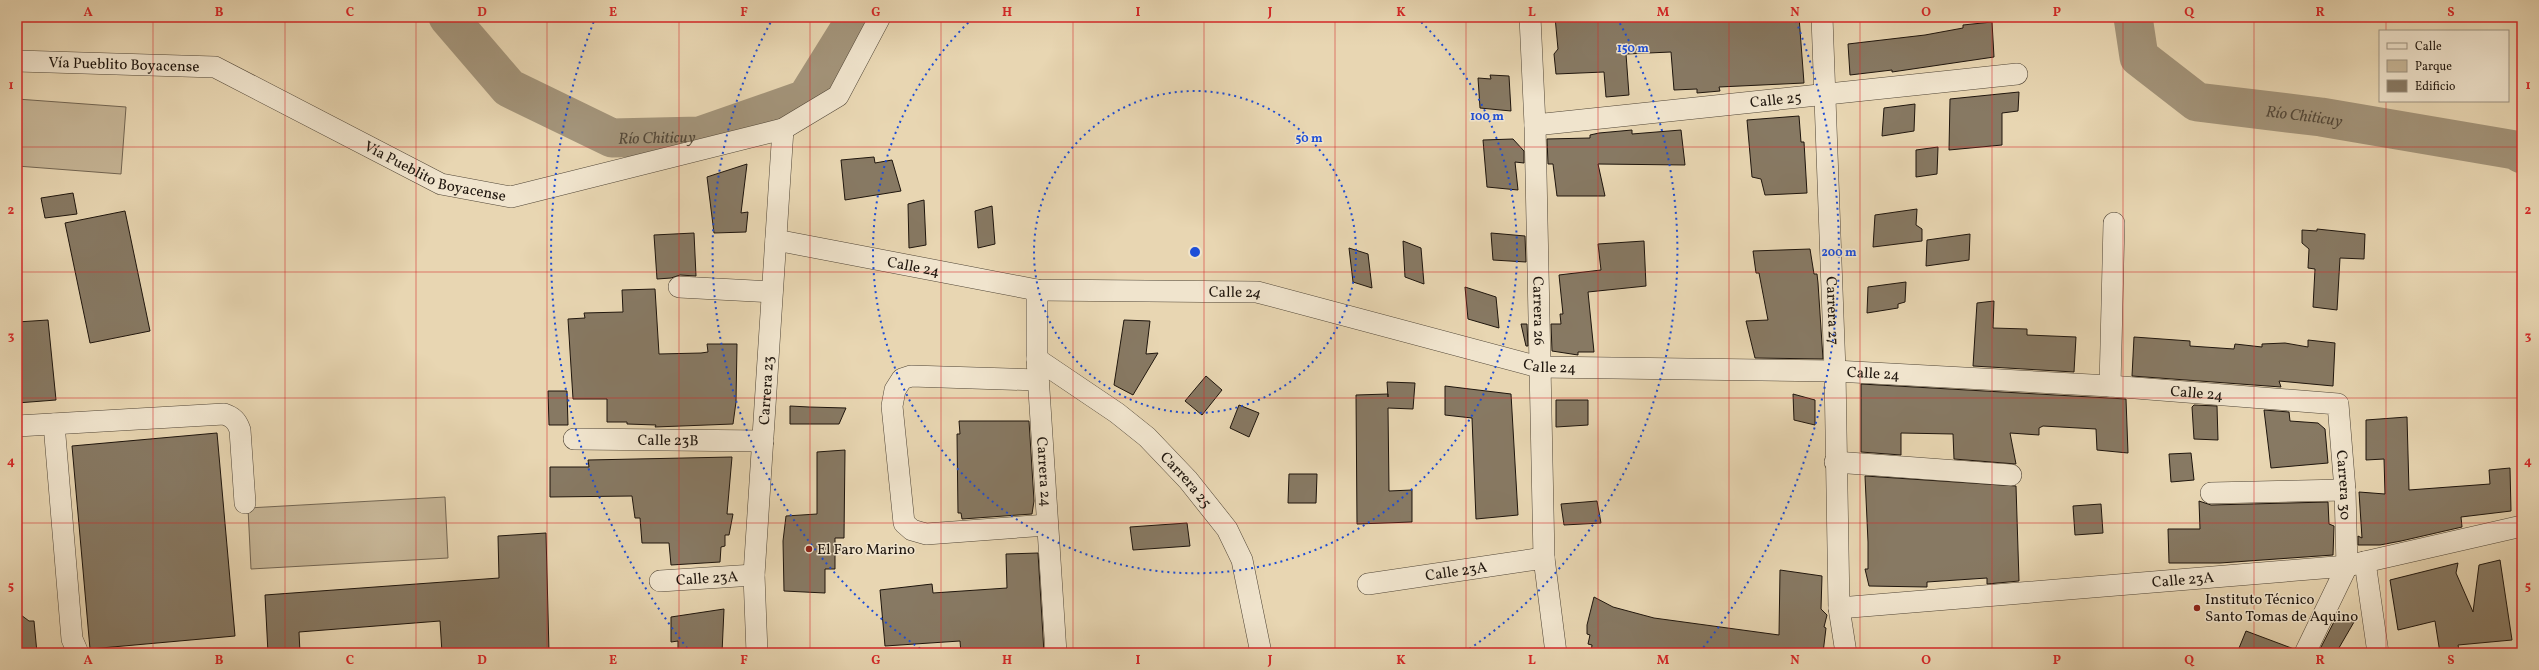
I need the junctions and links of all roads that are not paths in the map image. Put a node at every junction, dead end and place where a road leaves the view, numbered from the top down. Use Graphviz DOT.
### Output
graph roads {
  1 [pos="880,17"];
  2 [pos="1530,17"];
  3 [pos="1822,17"];
  4 [pos="17,61"];
  5 [pos="2017,74"];
  6 [pos="1825,95"];
  7 [pos="1535,125"];
  8 [pos="783,129"];
  9 [pos="2114,222"];
  10 [pos="776,240"];
  11 [pos="679,287"];
  12 [pos="1037,290"];
  13 [pos="772,292"];
  14 [pos="1037,359"];
  15 [pos="1539,367"];
  16 [pos="1835,371"];
  17 [pos="1038,380"];
  18 [pos="2110,386"];
  19 [pos="2338,404"];
  20 [pos="54,424"];
  21 [pos="17,426"];
  22 [pos="574,439"];
  23 [pos="763,441"];
  24 [pos="1835,462"];
  25 [pos="2011,475"];
  26 [pos="2345,490"];
  27 [pos="2211,494"];
  28 [pos="245,503"];
  29 [pos="1047,525"];
  30 [pos="2522,526"];
  31 [pos="1544,558"];
  32 [pos="2356,564"];
  33 [pos="754,576"];
  34 [pos="660,581"];
  35 [pos="1368,584"];
  36 [pos="1840,608"];
  37 [pos="78,653"];
  38 [pos="757,653"];
  39 [pos="1056,653"];
  40 [pos="1261,653"];
  41 [pos="1556,653"];
  42 [pos="1846,653"];
  43 [pos="2305,653"];
  44 [pos="2378,653"];
  1 -- 8 [label="street, Vía Pueblito Boyacense"];
  2 -- 7 [label="street, Carrera 26"];
  3 -- 6 [label="street, Carrera 27"];
  4 -- 8 [label="street, Vía Pueblito Boyacense"];
  5 -- 6 [label="street, Calle 25"];
  6 -- 7 [label="street, Calle 25"];
  6 -- 16 [label="street, Carrera 27"];
  7 -- 15 [label="street, Carrera 26"];
  8 -- 10 [label="street, Carrera 23"];
  9 -- 18 [label="street"];
  10 -- 12 [label="street, Calle 24"];
  10 -- 13 [label="street, Carrera 23"];
  11 -- 13 [label="street"];
  12 -- 14 [label="street, Carrera 24"];
  12 -- 15 [label="street, Calle 24"];
  13 -- 23 [label="street, Carrera 23"];
  14 -- 17 [label="street, Carrera 24"];
  14 -- 40 [label="street, Carrera 25"];
  15 -- 16 [label="street, Calle 24"];
  15 -- 31 [label="street, Carrera 26"];
  16 -- 18 [label="street, Calle 24"];
  16 -- 24 [label="street, Carrera 27"];
  17 -- 29 [label="street, Carrera 24"];
  17 -- 29 [label="street"];
  18 -- 19 [label="street, Calle 24"];
  19 -- 26 [label="street, Carrera 30"];
  20 -- 21 [label="street"];
  20 -- 28 [label="street"];
  20 -- 37 [label="street"];
  22 -- 23 [label="street, Calle 23B"];
  23 -- 33 [label="street, Carrera 23"];
  24 -- 25 [label="street"];
  24 -- 36 [label="street, Carrera 27"];
  26 -- 27 [label="street"];
  26 -- 32 [label="street, Carrera 30"];
  29 -- 39 [label="street, Carrera 24"];
  30 -- 32 [label="street, Calle 23A"];
  31 -- 35 [label="street, Calle 23A"];
  31 -- 41 [label="street, Carrera 26"];
  32 -- 36 [label="street, Calle 23A"];
  32 -- 43 [label="street"];
  32 -- 44 [label="street, Carrera 30"];
  33 -- 34 [label="street, Calle 23A"];
  33 -- 38 [label="street, Carrera 23"];
  36 -- 42 [label="street, Carrera 27"];
}
